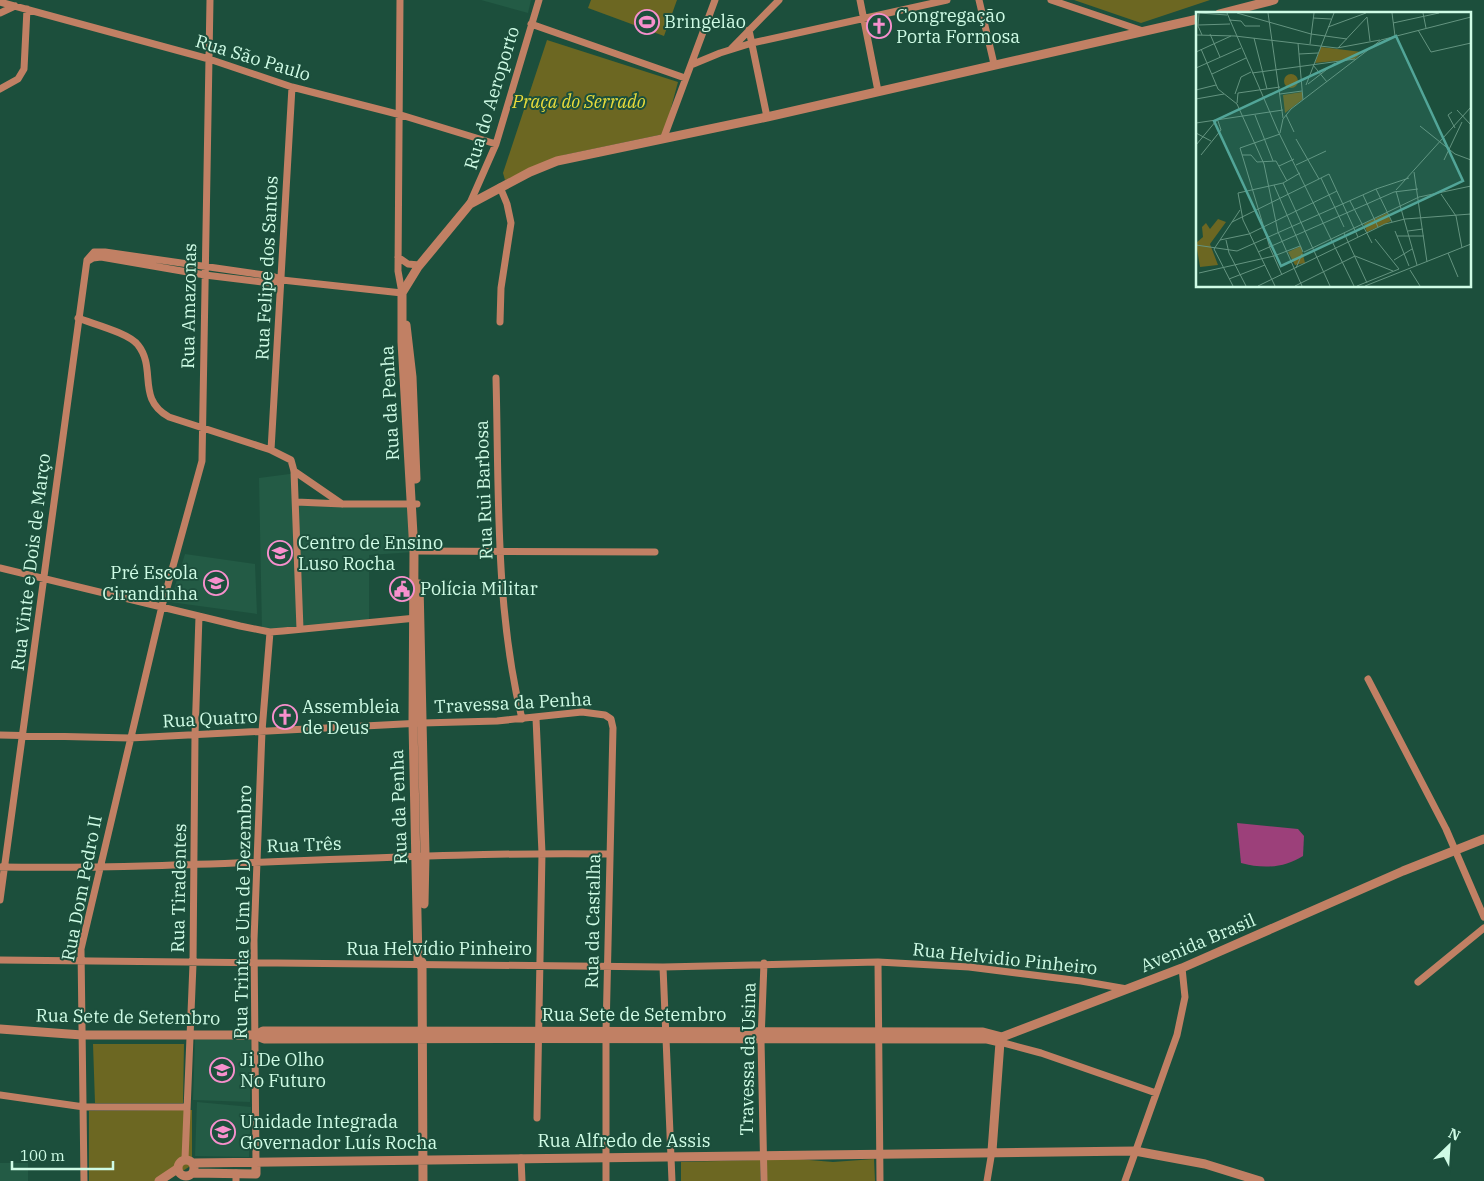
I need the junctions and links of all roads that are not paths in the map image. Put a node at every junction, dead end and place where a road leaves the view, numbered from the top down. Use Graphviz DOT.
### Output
graph roads {
  1 [pos="210,0"];
  2 [pos="400,0"];
  3 [pos="539,0"];
  4 [pos="715,0"];
  5 [pos="778,0"];
  6 [pos="860,0"];
  7 [pos="947,0"];
  8 [pos="979,0"];
  9 [pos="1050,0"];
  10 [pos="1274,0"];
  11 [pos="0,2"];
  12 [pos="14,6"];
  13 [pos="27,10"];
  14 [pos="1227,12"];
  15 [pos="0,13"];
  16 [pos="865,19"];
  17 [pos="1196,19"];
  18 [pos="531,24"];
  19 [pos="749,30"];
  20 [pos="1144,31"];
  21 [pos="752,43"];
  22 [pos="731,49"];
  23 [pos="209,59"];
  24 [pos="994,64"];
  25 [pos="691,65"];
  26 [pos="685,78"];
  27 [pos="292,87"];
  28 [pos="0,89"];
  29 [pos="878,91"];
  30 [pos="401,115"];
  31 [pos="767,117"];
  32 [pos="664,137"];
  33 [pos="496,144"];
  34 [pos="500,187"];
  35 [pos="470,204"];
  36 [pos="398,258"];
  37 [pos="88,260"];
  38 [pos="419,265"];
  39 [pos="204,266"];
  40 [pos="205,275"];
  41 [pos="282,280"];
  42 [pos="402,293"];
  43 [pos="78,318"];
  44 [pos="500,322"];
  45 [pos="496,378"];
  46 [pos="204,427"];
  47 [pos="271,450"];
  48 [pos="294,471"];
  49 [pos="296,502"];
  50 [pos="343,504"];
  51 [pos="415,504"];
  52 [pos="416,551"];
  53 [pos="501,551"];
  54 [pos="655,552"];
  55 [pos="0,568"];
  56 [pos="43,577"];
  57 [pos="162,606"];
  58 [pos="199,616"];
  59 [pos="416,618"];
  60 [pos="300,629"];
  61 [pos="270,632"];
  62 [pos="1368,679"];
  63 [pos="536,718"];
  64 [pos="522,719"];
  65 [pos="612,722"];
  66 [pos="417,723"];
  67 [pos="262,731"];
  68 [pos="0,735"];
  69 [pos="195,735"];
  70 [pos="24,736"];
  71 [pos="130,738"];
  72 [pos="1484,839"];
  73 [pos="1454,850"];
  74 [pos="542,853"];
  75 [pos="609,854"];
  76 [pos="421,855"];
  77 [pos="257,862"];
  78 [pos="194,864"];
  79 [pos="100,866"];
  80 [pos="3,867"];
  81 [pos="0,900"];
  82 [pos="1484,917"];
  83 [pos="1484,928"];
  84 [pos="0,960"];
  85 [pos="80,961"];
  86 [pos="878,962"];
  87 [pos="764,963"];
  88 [pos="193,964"];
  89 [pos="254,964"];
  90 [pos="541,964"];
  91 [pos="608,965"];
  92 [pos="421,966"];
  93 [pos="663,966"];
  94 [pos="1182,968"];
  95 [pos="1418,982"];
  96 [pos="1128,990"];
  97 [pos="0,1029"];
  98 [pos="664,1034"];
  99 [pos="82,1035"];
  100 [pos="189,1035"];
  101 [pos="254,1035"];
  102 [pos="421,1035"];
  103 [pos="539,1035"];
  104 [pos="878,1035"];
  105 [pos="606,1036"];
  106 [pos="761,1036"];
  107 [pos="1001,1040"];
  108 [pos="1156,1093"];
  109 [pos="0,1095"];
  110 [pos="84,1107"];
  111 [pos="187,1107"];
  112 [pos="537,1118"];
  113 [pos="992,1151"];
  114 [pos="1136,1151"];
  115 [pos="880,1154"];
  116 [pos="762,1156"];
  117 [pos="606,1157"];
  118 [pos="671,1157"];
  119 [pos="423,1158"];
  120 [pos="521,1158"];
  121 [pos="189,1161"];
  122 [pos="256,1163"];
  123 [pos="180,1172"];
  124 [pos="192,1173"];
  125 [pos="236,1177"];
  126 [pos="256,1178"];
  127 [pos="84,1181"];
  128 [pos="159,1181"];
  129 [pos="174,1181"];
  130 [pos="423,1181"];
  131 [pos="522,1181"];
  132 [pos="606,1181"];
  133 [pos="672,1181"];
  134 [pos="764,1181"];
  135 [pos="880,1181"];
  136 [pos="987,1181"];
  137 [pos="1125,1181"];
  138 [pos="1260,1181"];
  1 -- 23 [label="street, Rua Amazonas"];
  2 -- 30 [label="street, Rua da Penha"];
  3 -- 18 [label="street, Rua do Aeroporto"];
  4 -- 25 [label="street"];
  5 -- 19 [label="street"];
  6 -- 16 [label="street"];
  7 -- 16 [label="street"];
  8 -- 24 [label="street"];
  9 -- 20 [label="street"];
  10 -- 14 [label="street"];
  11 -- 12 [label="street, Rua São Paulo"];
  12 -- 13 [label="street, Rua São Paulo"];
  12 -- 15 [label="street"];
  13 -- 23 [label="street, Rua São Paulo"];
  13 -- 28 [label="street"];
  16 -- 21 [label="street"];
  16 -- 29 [label="street"];
  17 -- 20 [label="street"];
  18 -- 26 [label="street"];
  18 -- 33 [label="street, Rua do Aeroporto"];
  19 -- 21 [label="street"];
  19 -- 22 [label="street"];
  20 -- 24 [label="street"];
  21 -- 22 [label="street"];
  21 -- 31 [label="street"];
  22 -- 25 [label="street"];
  23 -- 27 [label="street, Rua São Paulo"];
  23 -- 39 [label="street, Rua Amazonas"];
  24 -- 29 [label="street"];
  25 -- 26 [label="street"];
  26 -- 32 [label="street"];
  27 -- 30 [label="street, Rua São Paulo"];
  27 -- 41 [label="street, Rua Felipe dos Santos"];
  29 -- 31 [label="street"];
  30 -- 33 [label="street, Rua São Paulo"];
  30 -- 36 [label="street, Rua da Penha"];
  31 -- 32 [label="street"];
  32 -- 34 [label="street"];
  33 -- 35 [label="street, Rua do Aeroporto"];
  34 -- 35 [label="street"];
  34 -- 44 [label="street"];
  35 -- 38 [label="street"];
  36 -- 38 [label="street"];
  36 -- 42 [label="street, Rua da Penha"];
  37 -- 39 [label="street"];
  37 -- 40 [label="street"];
  37 -- 43 [label="street, Rua Vinte e Dois de Março"];
  38 -- 42 [label="street"];
  39 -- 40 [label="street, Rua Amazonas"];
  39 -- 41 [label="street"];
  40 -- 41 [label="street"];
  40 -- 46 [label="street, Rua Amazonas"];
  41 -- 42 [label="street"];
  41 -- 47 [label="street, Rua Felipe dos Santos"];
  42 -- 51 [label="street, Rua da Penha"];
  43 -- 46 [label="street"];
  43 -- 56 [label="street, Rua Vinte e Dois de Março"];
  45 -- 53 [label="street, Rua Rui Barbosa"];
  46 -- 47 [label="street"];
  46 -- 57 [label="street, Rua Amazonas"];
  47 -- 48 [label="street"];
  48 -- 49 [label="street"];
  48 -- 50 [label="street"];
  49 -- 50 [label="street"];
  49 -- 60 [label="street"];
  50 -- 51 [label="street"];
  51 -- 52 [label="street, Rua da Penha"];
  52 -- 53 [label="street"];
  52 -- 59 [label="street, Rua da Penha"];
  53 -- 54 [label="street"];
  53 -- 64 [label="street, Rua Rui Barbosa"];
  55 -- 56 [label="street"];
  56 -- 57 [label="street"];
  56 -- 70 [label="street, Rua Vinte e Dois de Março"];
  57 -- 58 [label="street"];
  57 -- 71 [label="street, Rua Dom Pedro II"];
  58 -- 61 [label="street"];
  58 -- 69 [label="street, Rua Tiradentes"];
  59 -- 60 [label="street"];
  59 -- 66 [label="street, Rua da Penha"];
  60 -- 61 [label="street"];
  61 -- 67 [label="street, Rua Trinta e Um de Dezembro"];
  62 -- 73 [label="street"];
  63 -- 64 [label="street, Travessa da Penha"];
  63 -- 65 [label="street, Travessa da Penha"];
  63 -- 74 [label="street"];
  64 -- 66 [label="street, Travessa da Penha"];
  65 -- 75 [label="street, Rua da Castalha"];
  66 -- 67 [label="street, Rua Quatro"];
  66 -- 76 [label="street, Rua da Penha"];
  67 -- 69 [label="street, Rua Quatro"];
  67 -- 77 [label="street, Rua Trinta e Um de Dezembro"];
  68 -- 70 [label="street, Rua Quatro"];
  69 -- 71 [label="street, Rua Quatro"];
  69 -- 78 [label="street, Rua Tiradentes"];
  70 -- 71 [label="street, Rua Quatro"];
  70 -- 80 [label="street, Rua Vinte e Dois de Março"];
  71 -- 79 [label="street, Rua Dom Pedro II"];
  72 -- 73 [label="street, Avenida Brasil"];
  73 -- 82 [label="street"];
  73 -- 94 [label="street, Avenida Brasil"];
  74 -- 75 [label="street, Rua Três"];
  74 -- 76 [label="street, Rua Três"];
  74 -- 90 [label="street"];
  75 -- 91 [label="street, Rua da Castalha"];
  76 -- 77 [label="street, Rua Três"];
  76 -- 92 [label="street, Rua da Penha"];
  77 -- 78 [label="street, Rua Três"];
  77 -- 89 [label="street, Rua Trinta e Um de Dezembro"];
  78 -- 79 [label="street, Rua Três"];
  78 -- 88 [label="street, Rua Tiradentes"];
  79 -- 80 [label="street, Rua Três"];
  79 -- 85 [label="street, Rua Dom Pedro II"];
  80 -- 81 [label="street, Rua Vinte e Dois de Março"];
  83 -- 95 [label="street"];
  84 -- 85 [label="street, Rua Helvídio Pinheiro"];
  85 -- 88 [label="street, Rua Helvídio Pinheiro"];
  85 -- 99 [label="street, Rua Dom Pedro II"];
  86 -- 87 [label="street, Rua Helvídio Pinheiro"];
  86 -- 96 [label="street, Rua Helvidio Pinheiro"];
  86 -- 104 [label="street"];
  87 -- 93 [label="street, Rua Helvídio Pinheiro"];
  87 -- 106 [label="street, Travessa da Usina"];
  88 -- 89 [label="street, Rua Helvídio Pinheiro"];
  88 -- 100 [label="street, Rua Tiradentes"];
  89 -- 92 [label="street, Rua Helvídio Pinheiro"];
  89 -- 101 [label="street, Rua Trinta e Um de Dezembro"];
  90 -- 91 [label="street, Rua Helvídio Pinheiro"];
  90 -- 92 [label="street, Rua Helvídio Pinheiro"];
  90 -- 103 [label="street"];
  91 -- 93 [label="street, Rua Helvídio Pinheiro"];
  91 -- 105 [label="street, Rua da Castalha"];
  92 -- 102 [label="street, Rua da Penha"];
  93 -- 98 [label="street"];
  94 -- 96 [label="street, Avenida Brasil"];
  94 -- 108 [label="street"];
  96 -- 107 [label="street, Avenida Brasil"];
  97 -- 99 [label="street, Rua Sete de Setembro"];
  98 -- 105 [label="street, Rua Sete de Setembro"];
  98 -- 106 [label="street, Rua Sete de Setembro"];
  98 -- 118 [label="street"];
  99 -- 100 [label="street, Rua Sete de Setembro"];
  99 -- 110 [label="street, Rua Dom Pedro II"];
  100 -- 101 [label="street, Rua Sete de Setembro"];
  100 -- 111 [label="street, Rua Tiradentes"];
  101 -- 102 [label="street, Rua Sete de Setembro"];
  101 -- 122 [label="street, Rua Trinta e Um de Dezembro"];
  102 -- 103 [label="street, Rua Sete de Setembro"];
  102 -- 119 [label="street, Rua da Penha"];
  103 -- 105 [label="street, Rua Sete de Setembro"];
  103 -- 112 [label="street"];
  104 -- 106 [label="street, Rua Sete de Setembro"];
  104 -- 107 [label="street, Rua Sete de Setembro"];
  104 -- 115 [label="street"];
  105 -- 117 [label="street, Rua da Castalha"];
  106 -- 116 [label="street, Travessa da Usina"];
  107 -- 108 [label="street, Rua Sete de Setembro"];
  107 -- 113 [label="street"];
  108 -- 114 [label="street"];
  109 -- 110 [label="street"];
  110 -- 111 [label="street"];
  110 -- 127 [label="street, Rua Dom Pedro II"];
  111 -- 121 [label="street, Rua Tiradentes"];
  113 -- 114 [label="street, Rua Alfredo de Assis"];
  113 -- 115 [label="street, Rua Alfredo de Assis"];
  113 -- 136 [label="street"];
  114 -- 137 [label="street"];
  114 -- 138 [label="street, Rua Alfredo de Assis"];
  115 -- 116 [label="street, Rua Alfredo de Assis"];
  115 -- 135 [label="street"];
  116 -- 118 [label="street, Rua Alfredo de Assis"];
  116 -- 134 [label="street, Travessa da Usina"];
  117 -- 118 [label="street, Rua Alfredo de Assis"];
  117 -- 120 [label="street, Rua Alfredo de Assis"];
  117 -- 132 [label="street, Rua da Castalha"];
  118 -- 133 [label="street"];
  119 -- 120 [label="street, Rua Alfredo de Assis"];
  119 -- 122 [label="street, Rua Alfredo de Assis"];
  119 -- 130 [label="street, Rua da Penha"];
  120 -- 131 [label="street"];
  121 -- 122 [label="street, Rua Alfredo de Assis"];
  121 -- 123 [label="street"];
  121 -- 124 [label="street"];
  122 -- 126 [label="street"];
  123 -- 124 [label="street"];
  123 -- 128 [label="street"];
  123 -- 129 [label="street"];
  124 -- 125 [label="street"];
  125 -- 126 [label="street"];
}
